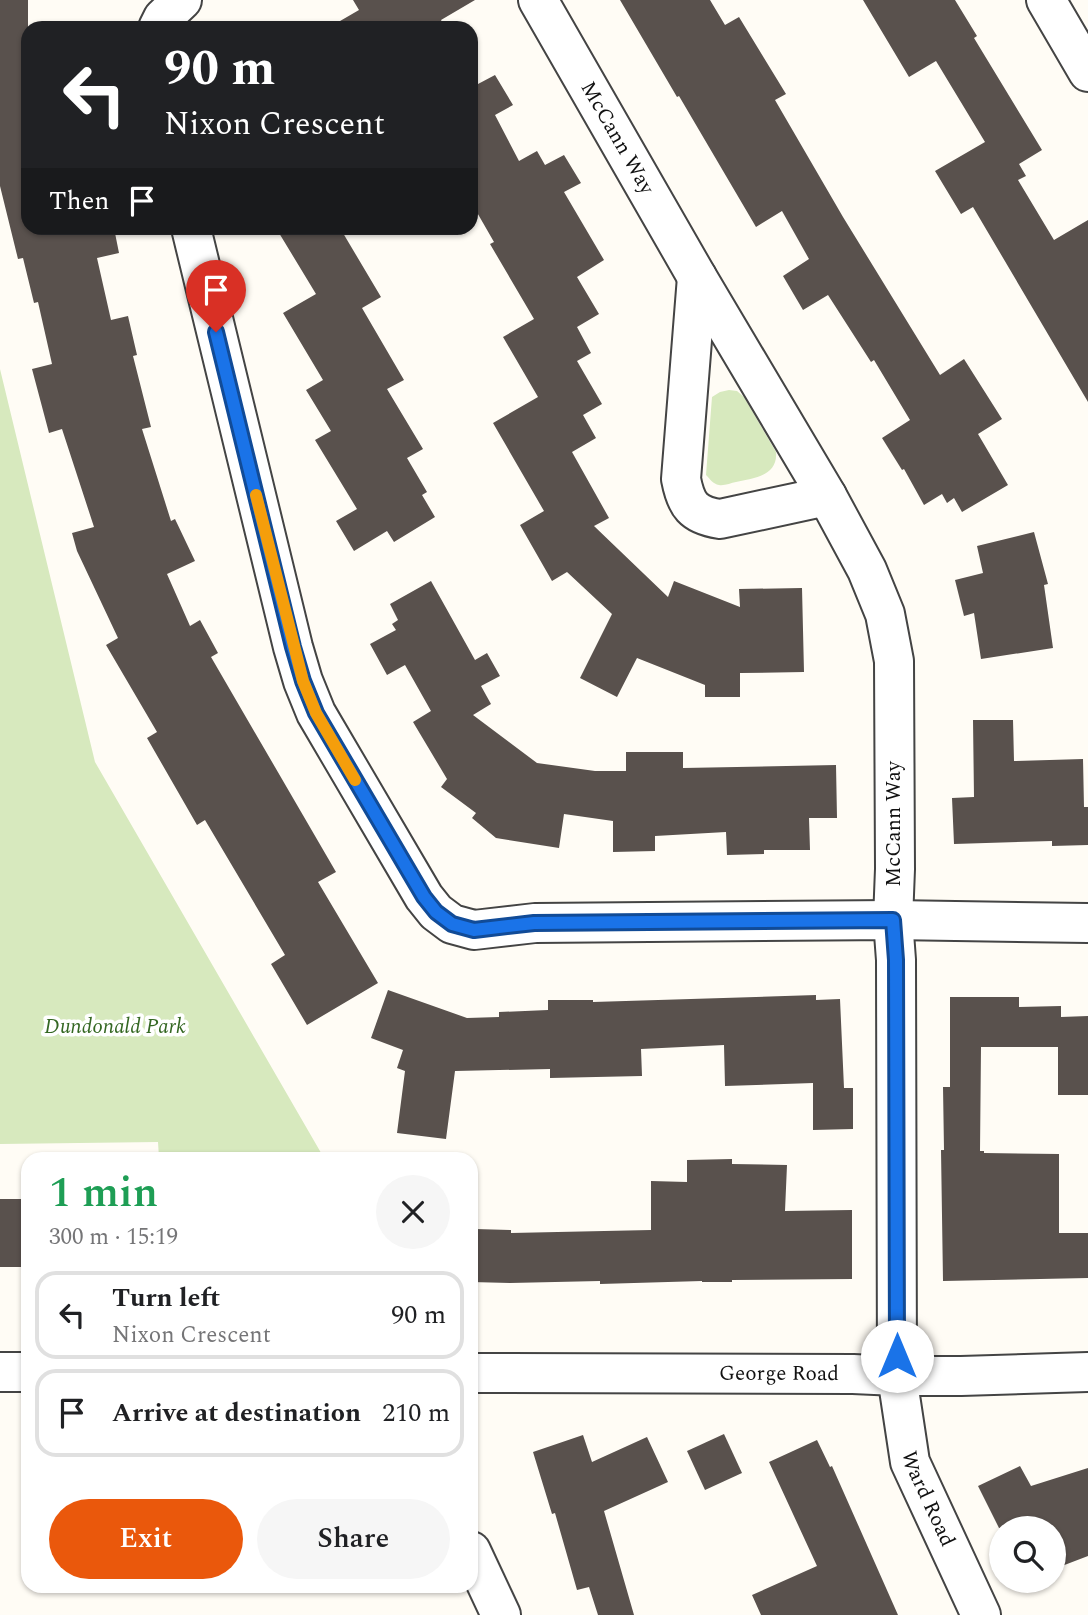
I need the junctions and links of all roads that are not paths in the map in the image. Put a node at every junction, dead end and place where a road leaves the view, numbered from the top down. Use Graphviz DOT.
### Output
graph roads {
  1 [pos="182,0"];
  2 [pos="537,0"];
  3 [pos="1046,0"];
  4 [pos="162,21"];
  5 [pos="1088,72"];
  6 [pos="193,235"];
  7 [pos="697,277"];
  8 [pos="827,496"];
  9 [pos="893,920"];
  10 [pos="1088,923"];
  11 [pos="0,1372"];
  12 [pos="21,1372"];
  13 [pos="1088,1372"];
  14 [pos="478,1373"];
  15 [pos="897,1376"];
  16 [pos="478,1565"];
  17 [pos="502,1615"];
  18 [pos="981,1615"];
  1 -- 4 [label="street"];
  2 -- 7 [label="street, McCann Way"];
  3 -- 5 [label="street"];
  6 -- 9 [label="street"];
  7 -- 8 [label="street, McCann Way"];
  7 -- 8 [label="street"];
  8 -- 9 [label="street, McCann Way"];
  9 -- 10 [label="street"];
  9 -- 15 [label="street, McCann Way"];
  11 -- 12 [label="street"];
  13 -- 15 [label="street, George Road"];
  14 -- 15 [label="street, George Road"];
  15 -- 18 [label="street, Ward Road"];
  16 -- 17 [label="street"];
}
